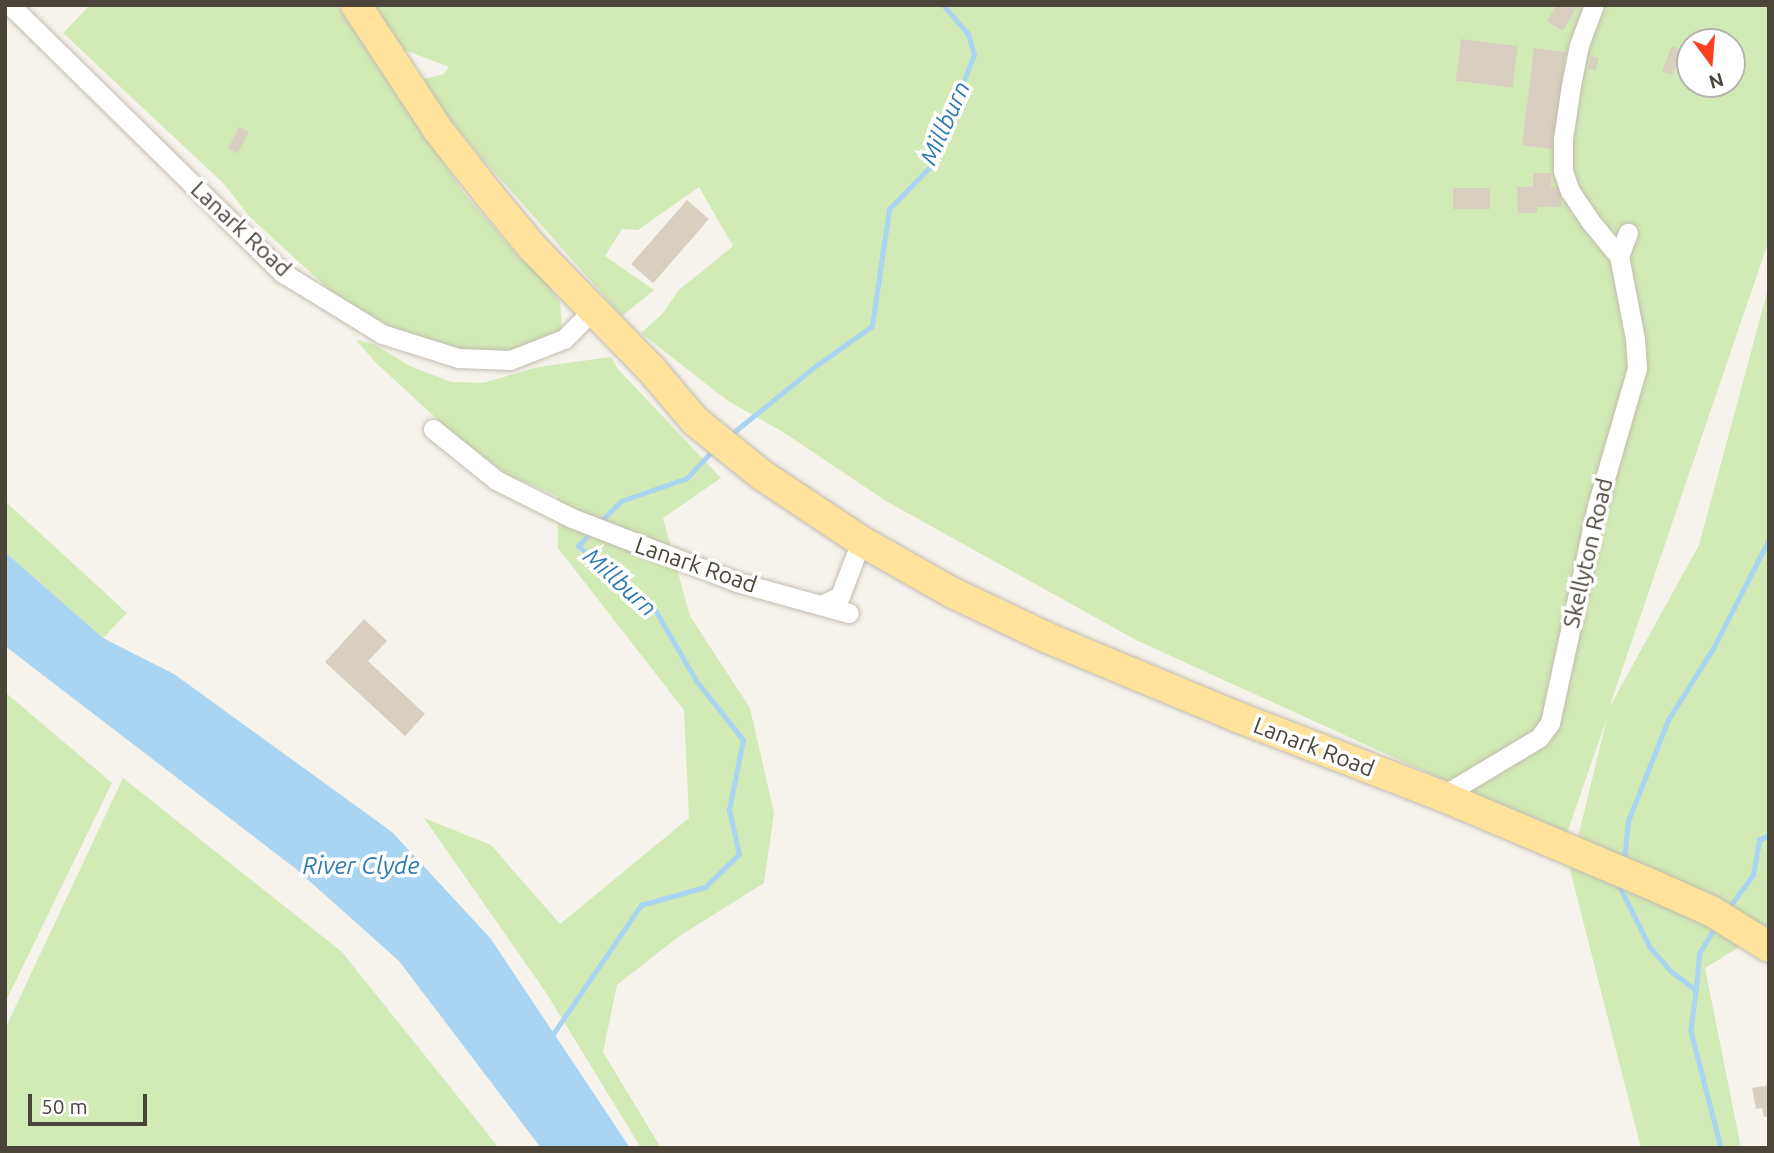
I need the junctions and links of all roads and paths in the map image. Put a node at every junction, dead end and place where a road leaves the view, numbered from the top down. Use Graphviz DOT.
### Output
graph roads {
  1 [pos="10,5"];
  2 [pos="356,5"];
  3 [pos="1594,5"];
  4 [pos="1628,233"];
  5 [pos="1619,256"];
  6 [pos="592,311"];
  7 [pos="433,429"];
  8 [pos="861,541"];
  9 [pos="821,605"];
  10 [pos="849,613"];
  11 [pos="1442,796"];
  12 [pos="1769,947"];
  1 -- 6 [label="street, Lanark Road"];
  2 -- 6 [label="main road, Lanark Road"];
  3 -- 5 [label="street, Skellyton Road"];
  4 -- 5 [label="street"];
  5 -- 11 [label="street, Skellyton Road"];
  6 -- 8 [label="main road, Lanark Road"];
  7 -- 9 [label="street, Lanark Road"];
  8 -- 9 [label="street"];
  8 -- 11 [label="main road, Lanark Road"];
  9 -- 10 [label="street, Lanark Road"];
  11 -- 12 [label="main road, Lanark Road"];
}
